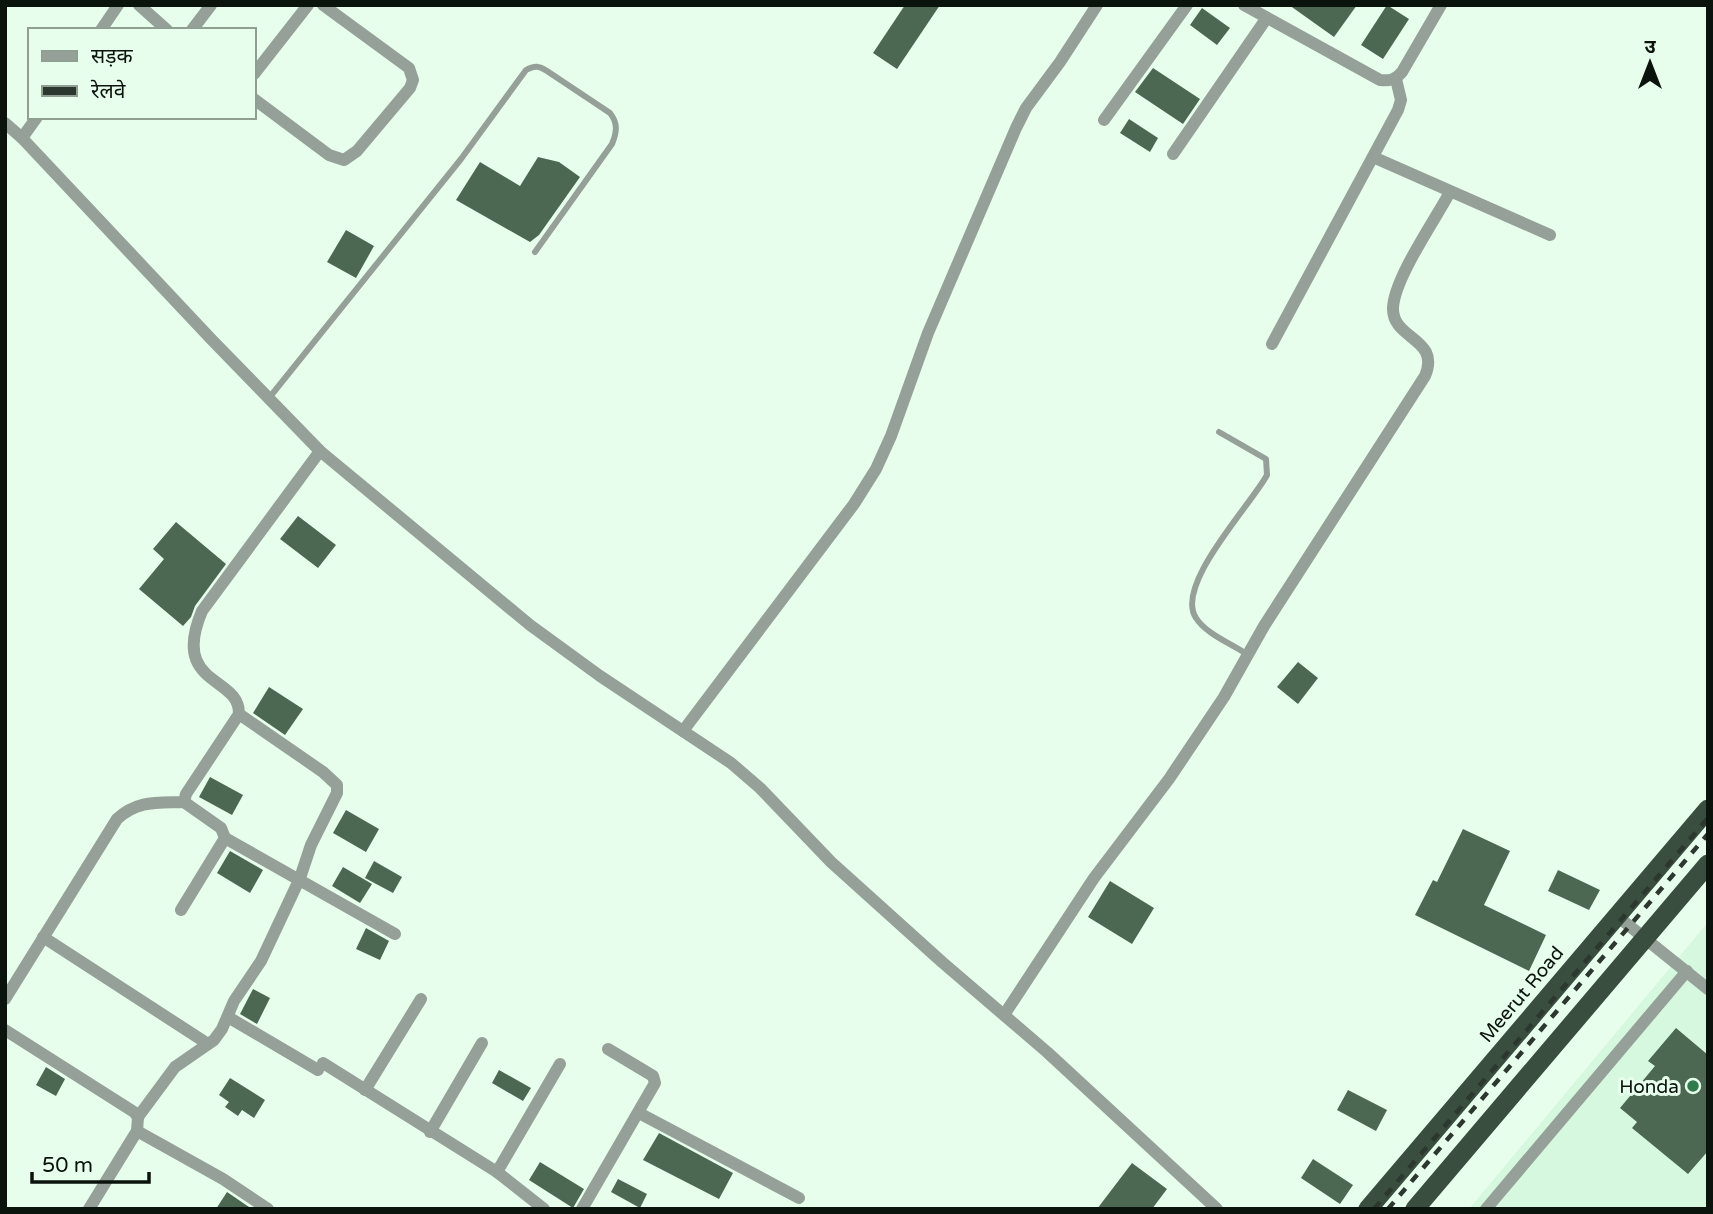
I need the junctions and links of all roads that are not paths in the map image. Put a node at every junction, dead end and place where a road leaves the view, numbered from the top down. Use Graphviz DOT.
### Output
graph roads {
  1 [pos="118,5"];
  2 [pos="139,5"];
  3 [pos="211,5"];
  4 [pos="308,5"];
  5 [pos="323,5"];
  6 [pos="1097,5"];
  7 [pos="1186,5"];
  8 [pos="1244,5"];
  9 [pos="1441,5"];
  10 [pos="1266,19"];
  11 [pos="102,28"];
  12 [pos="165,28"];
  13 [pos="194,28"];
  14 [pos="256,71"];
  15 [pos="1396,79"];
  16 [pos="256,100"];
  17 [pos="36,119"];
  18 [pos="1104,120"];
  19 [pos="5,123"];
  20 [pos="22,138"];
  21 [pos="1173,154"];
  22 [pos="1373,158"];
  23 [pos="1450,192"];
  24 [pos="1550,236"];
  25 [pos="535,252"];
  26 [pos="1272,344"];
  27 [pos="269,398"];
  28 [pos="1219,432"];
  29 [pos="320,451"];
  30 [pos="1248,655"];
  31 [pos="239,714"];
  32 [pos="683,731"];
  33 [pos="184,802"];
  34 [pos="1708,809"];
  35 [pos="225,838"];
  36 [pos="1708,864"];
  37 [pos="300,878"];
  38 [pos="181,910"];
  39 [pos="1617,916"];
  40 [pos="395,934"];
  41 [pos="43,937"];
  42 [pos="1644,937"];
  43 [pos="1686,971"];
  44 [pos="1708,989"];
  45 [pos="5,999"];
  46 [pos="421,999"];
  47 [pos="1004,1015"];
  48 [pos="228,1017"];
  49 [pos="5,1031"];
  50 [pos="482,1043"];
  51 [pos="208,1044"];
  52 [pos="608,1049"];
  53 [pos="560,1064"];
  54 [pos="365,1090"];
  55 [pos="639,1113"];
  56 [pos="138,1117"];
  57 [pos="137,1131"];
  58 [pos="430,1132"];
  59 [pos="497,1172"];
  60 [pos="799,1198"];
  61 [pos="89,1209"];
  62 [pos="268,1209"];
  63 [pos="544,1209"];
  64 [pos="582,1209"];
  65 [pos="1217,1209"];
  66 [pos="1368,1209"];
  67 [pos="1415,1209"];
  68 [pos="1486,1209"];
  1 -- 11 [label="street"];
  2 -- 12 [label="street"];
  3 -- 13 [label="street"];
  4 -- 14 [label="street"];
  5 -- 16 [label="street"];
  6 -- 32 [label="street"];
  7 -- 18 [label="street"];
  8 -- 10 [label="street"];
  9 -- 15 [label="street"];
  10 -- 15 [label="street"];
  10 -- 21 [label="street"];
  15 -- 22 [label="street"];
  17 -- 20 [label="street"];
  19 -- 20 [label="street"];
  20 -- 27 [label="street"];
  22 -- 23 [label="street"];
  22 -- 26 [label="street"];
  23 -- 24 [label="street"];
  23 -- 30 [label="street"];
  25 -- 27 [label="lane"];
  27 -- 29 [label="street"];
  28 -- 30 [label="lane"];
  29 -- 31 [label="street"];
  29 -- 32 [label="street"];
  30 -- 47 [label="street"];
  31 -- 33 [label="street"];
  31 -- 37 [label="street"];
  32 -- 47 [label="street"];
  33 -- 35 [label="street"];
  33 -- 41 [label="street"];
  34 -- 39 [label="highway, Meerut Road"];
  35 -- 37 [label="street"];
  35 -- 38 [label="street"];
  36 -- 42 [label="highway"];
  37 -- 40 [label="street"];
  37 -- 48 [label="street"];
  39 -- 42 [label="street"];
  39 -- 66 [label="highway, Meerut Road"];
  41 -- 45 [label="street"];
  41 -- 51 [label="street"];
  42 -- 43 [label="street"];
  42 -- 67 [label="highway"];
  43 -- 44 [label="street"];
  43 -- 68 [label="street"];
  46 -- 54 [label="street"];
  47 -- 65 [label="street"];
  48 -- 51 [label="street"];
  48 -- 54 [label="street"];
  49 -- 56 [label="street"];
  50 -- 58 [label="street"];
  51 -- 56 [label="street"];
  52 -- 55 [label="street"];
  53 -- 59 [label="street"];
  54 -- 58 [label="street"];
  55 -- 60 [label="street"];
  55 -- 64 [label="street"];
  56 -- 57 [label="street"];
  57 -- 61 [label="street"];
  57 -- 62 [label="street"];
  58 -- 59 [label="street"];
  59 -- 63 [label="street"];
}
